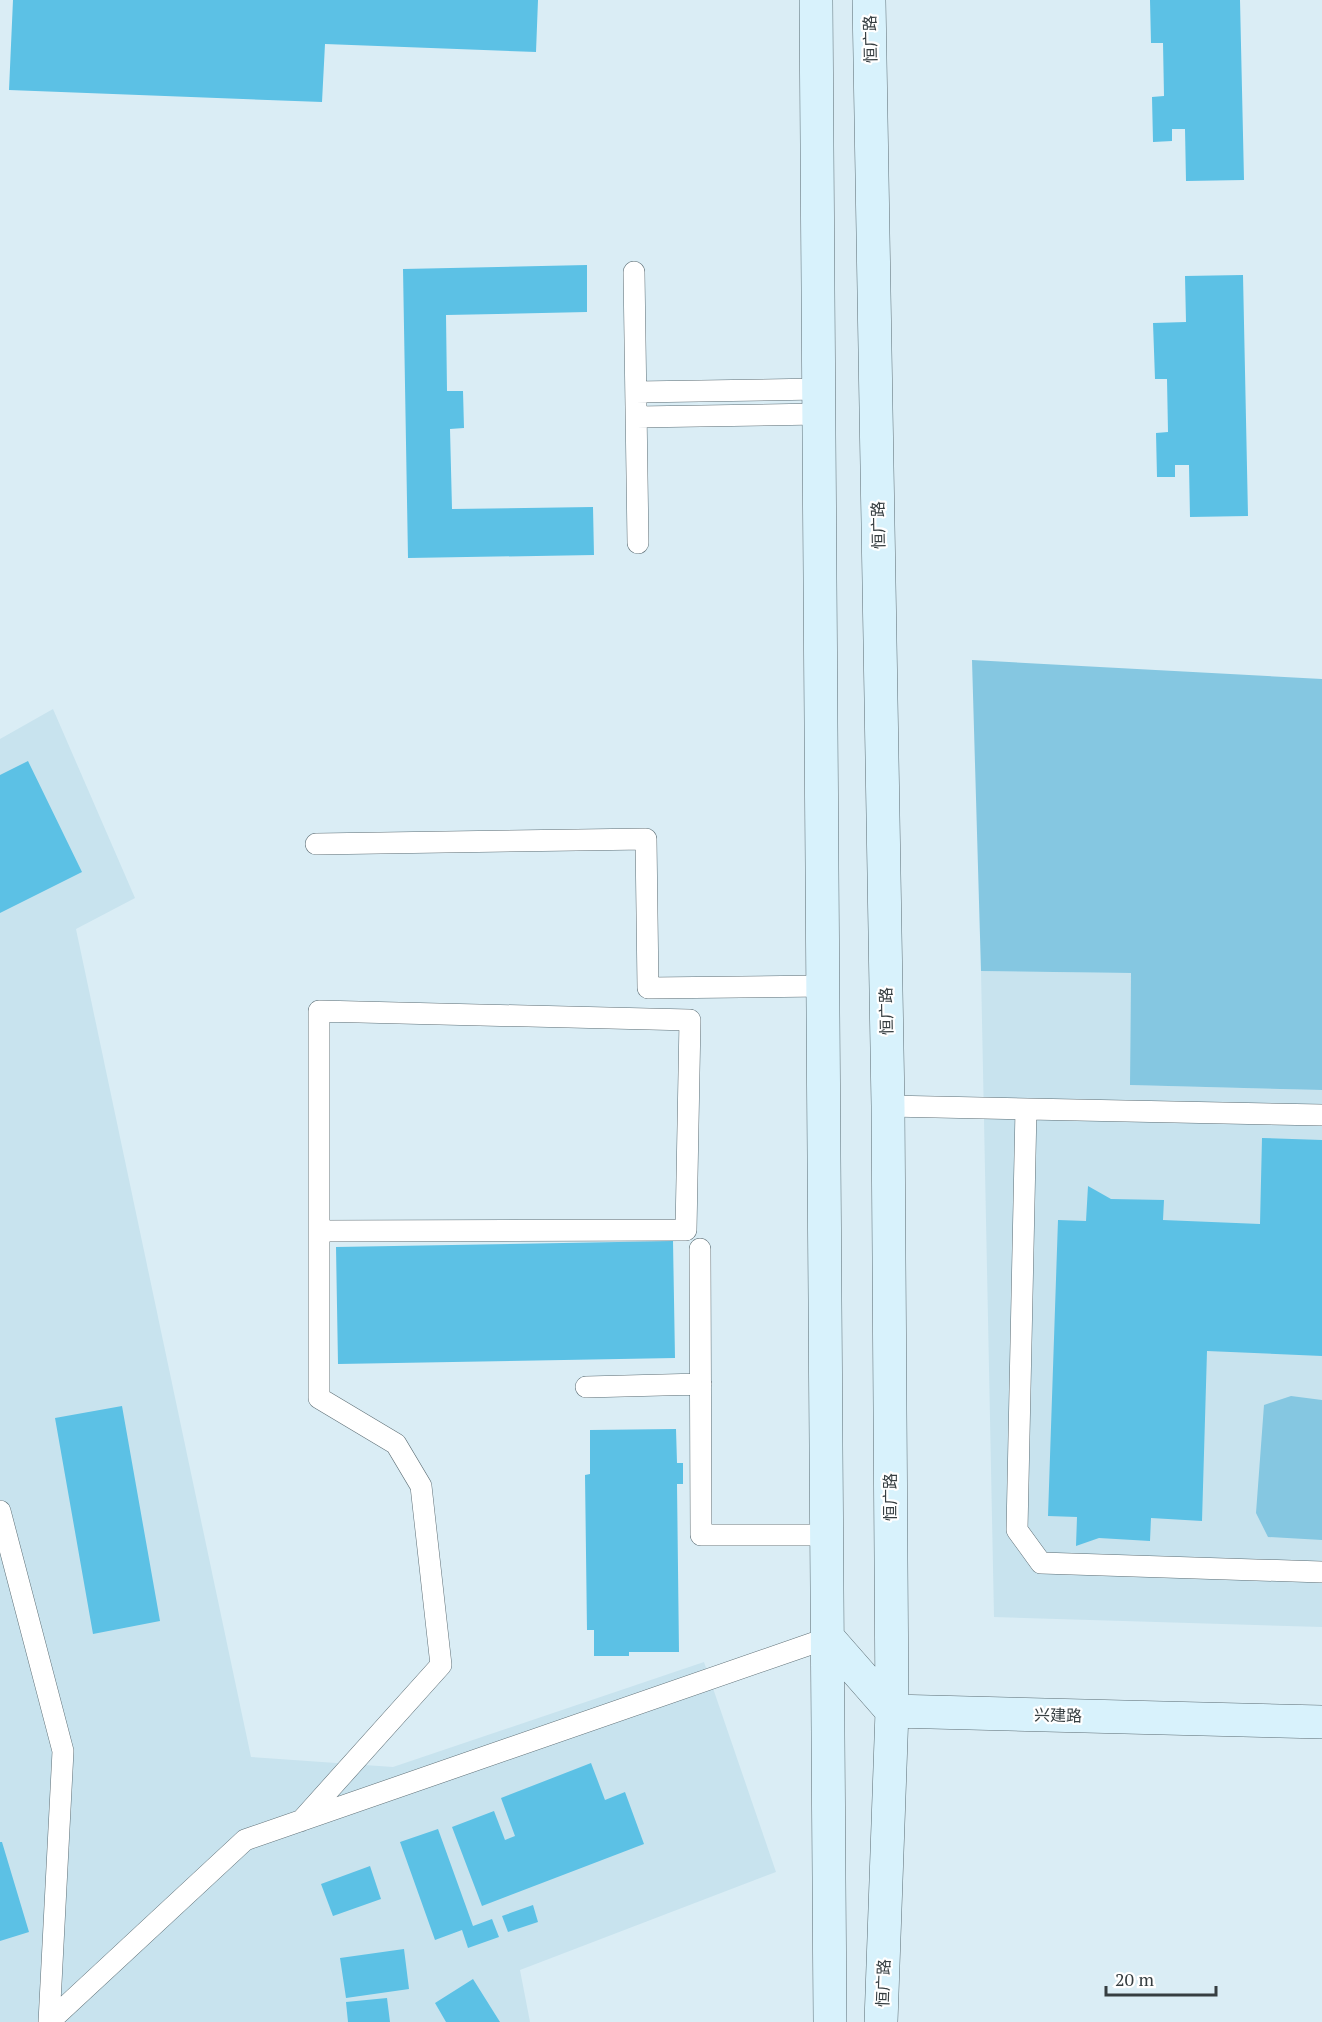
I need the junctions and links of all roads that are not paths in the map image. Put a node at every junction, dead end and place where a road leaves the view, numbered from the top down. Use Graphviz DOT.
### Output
graph roads {
  1 [pos="816,0"];
  2 [pos="869,0"];
  3 [pos="634,272"];
  4 [pos="636,392"];
  5 [pos="819,402"];
  6 [pos="637,417"];
  7 [pos="638,543"];
  8 [pos="316,844"];
  9 [pos="823,986"];
  10 [pos="888,1106"];
  11 [pos="1026,1109"];
  12 [pos="1322,1115"];
  13 [pos="319,1231"];
  14 [pos="700,1249"];
  15 [pos="700,1384"];
  16 [pos="586,1387"];
  17 [pos="0,1510"];
  18 [pos="827,1535"];
  19 [pos="1322,1572"];
  20 [pos="828,1638"];
  21 [pos="892,1711"];
  22 [pos="1322,1722"];
  23 [pos="301,1821"];
  24 [pos="49,2022"];
  25 [pos="830,2022"];
  26 [pos="881,2022"];
  1 -- 5 [label="street"];
  2 -- 10 [label="street, 恒广路"];
  3 -- 4 [label="lane"];
  4 -- 5 [label="lane"];
  4 -- 6 [label="lane"];
  5 -- 6 [label="lane"];
  5 -- 9 [label="street"];
  6 -- 7 [label="lane"];
  8 -- 9 [label="lane"];
  9 -- 18 [label="street"];
  10 -- 11 [label="lane"];
  10 -- 21 [label="street, 恒广路"];
  11 -- 12 [label="lane"];
  11 -- 19 [label="lane"];
  13 -- 13 [label="lane"];
  13 -- 23 [label="lane"];
  14 -- 15 [label="lane"];
  15 -- 16 [label="lane"];
  15 -- 18 [label="lane"];
  17 -- 24 [label="lane"];
  18 -- 20 [label="street"];
  20 -- 21 [label="street"];
  20 -- 23 [label="lane"];
  20 -- 25 [label="street"];
  21 -- 22 [label="street, 兴建路"];
  21 -- 26 [label="street, 恒广路"];
  23 -- 24 [label="lane"];
}
